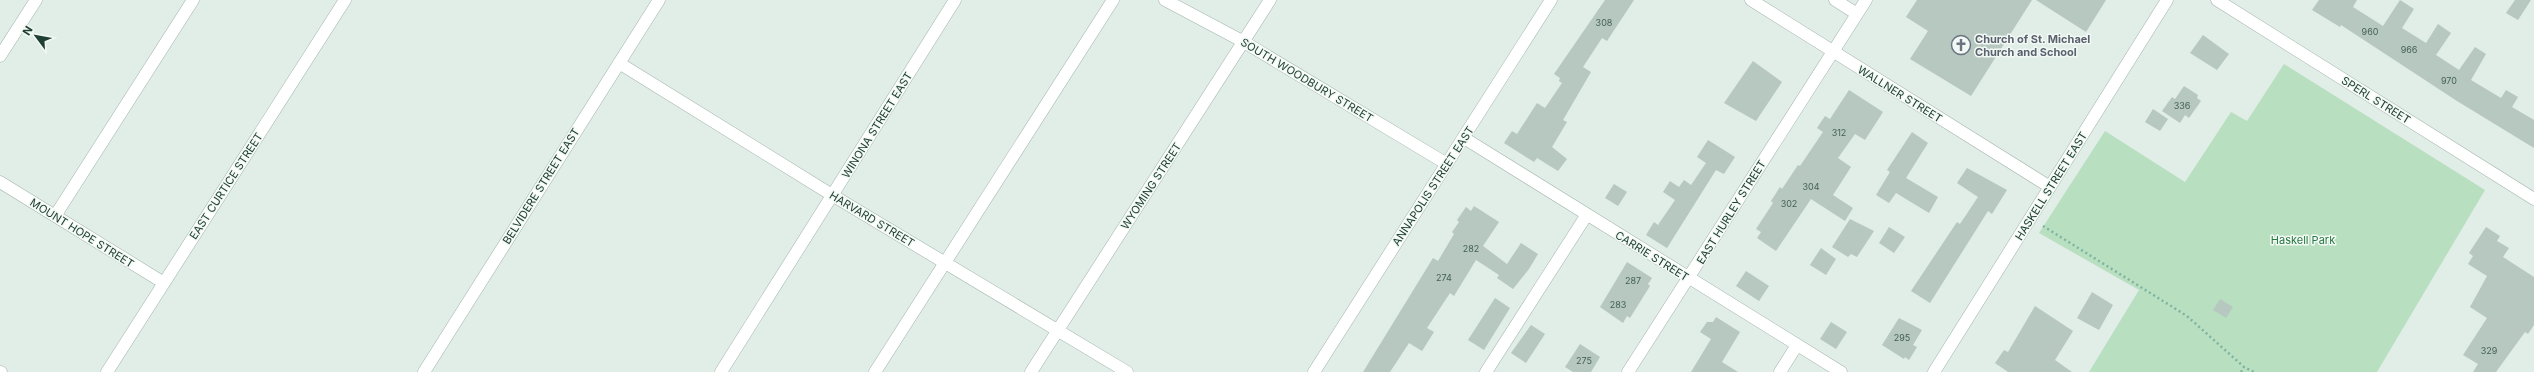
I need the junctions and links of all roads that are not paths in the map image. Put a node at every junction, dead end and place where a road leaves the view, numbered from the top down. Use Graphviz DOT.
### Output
graph roads {
  1 [pos="36,0"];
  2 [pos="193,0"];
  3 [pos="345,0"];
  4 [pos="659,0"];
  5 [pos="955,0"];
  6 [pos="1113,0"];
  7 [pos="1165,0"];
  8 [pos="1270,0"];
  9 [pos="1551,0"];
  10 [pos="1751,0"];
  11 [pos="1835,0"];
  12 [pos="1866,0"];
  13 [pos="2168,0"];
  14 [pos="2217,0"];
  15 [pos="1857,14"];
  16 [pos="1244,42"];
  17 [pos="1832,51"];
  18 [pos="0,56"];
  19 [pos="619,63"];
  20 [pos="1464,138"];
  21 [pos="1447,164"];
  22 [pos="0,182"];
  23 [pos="2050,187"];
  24 [pos="832,195"];
  25 [pos="2534,199"];
  26 [pos="55,216"];
  27 [pos="1586,216"];
  28 [pos="946,262"];
  29 [pos="1689,279"];
  30 [pos="164,283"];
  31 [pos="1058,329"];
  32 [pos="1797,345"];
  33 [pos="107,372"];
  34 [pos="424,372"];
  35 [pos="721,372"];
  36 [pos="876,372"];
  37 [pos="1031,372"];
  38 [pos="1127,372"];
  39 [pos="1314,372"];
  40 [pos="1486,372"];
  41 [pos="1628,372"];
  42 [pos="1780,372"];
  43 [pos="1841,372"];
  44 [pos="1934,372"];
  1 -- 18 [label="street"];
  2 -- 26 [label="street"];
  3 -- 30 [label="street, EAST CURTICE STREET"];
  4 -- 19 [label="street, BELVIDERE STREET EAST"];
  5 -- 24 [label="street, WINONA STREET EAST"];
  6 -- 28 [label="street"];
  7 -- 16 [label="street, SOUTH WOODBURY STREET"];
  8 -- 16 [label="street, WYOMING STREET"];
  9 -- 20 [label="street, ANNAPOLIS STREET EAST"];
  10 -- 17 [label="street, WALLNER STREET"];
  11 -- 15 [label="street"];
  12 -- 15 [label="street, EAST HURLEY STREET"];
  13 -- 23 [label="street, HASKELL STREET EAST"];
  14 -- 25 [label="street, SPERL STREET"];
  15 -- 17 [label="street, EAST HURLEY STREET"];
  16 -- 21 [label="street, SOUTH WOODBURY STREET"];
  16 -- 31 [label="street, WYOMING STREET"];
  17 -- 23 [label="street, WALLNER STREET"];
  17 -- 29 [label="street, EAST HURLEY STREET"];
  19 -- 24 [label="street, HARVARD STREET"];
  19 -- 34 [label="street, BELVIDERE STREET EAST"];
  20 -- 21 [label="street, ANNAPOLIS STREET EAST"];
  20 -- 27 [label="street, CARRIE STREET"];
  21 -- 39 [label="street, ANNAPOLIS STREET EAST"];
  22 -- 26 [label="street, MOUNT HOPE STREET"];
  23 -- 44 [label="street, HASKELL STREET EAST"];
  24 -- 28 [label="street, HARVARD STREET"];
  24 -- 35 [label="street, WINONA STREET EAST"];
  26 -- 30 [label="street, MOUNT HOPE STREET"];
  27 -- 29 [label="street, CARRIE STREET"];
  27 -- 40 [label="street"];
  28 -- 31 [label="street, HARVARD STREET"];
  28 -- 36 [label="street"];
  29 -- 32 [label="street, CARRIE STREET"];
  29 -- 41 [label="street, EAST HURLEY STREET"];
  30 -- 33 [label="street, EAST CURTICE STREET"];
  31 -- 37 [label="street, WYOMING STREET"];
  31 -- 38 [label="street, HARVARD STREET"];
  32 -- 42 [label="street"];
  32 -- 43 [label="street, CARRIE STREET"];
}
